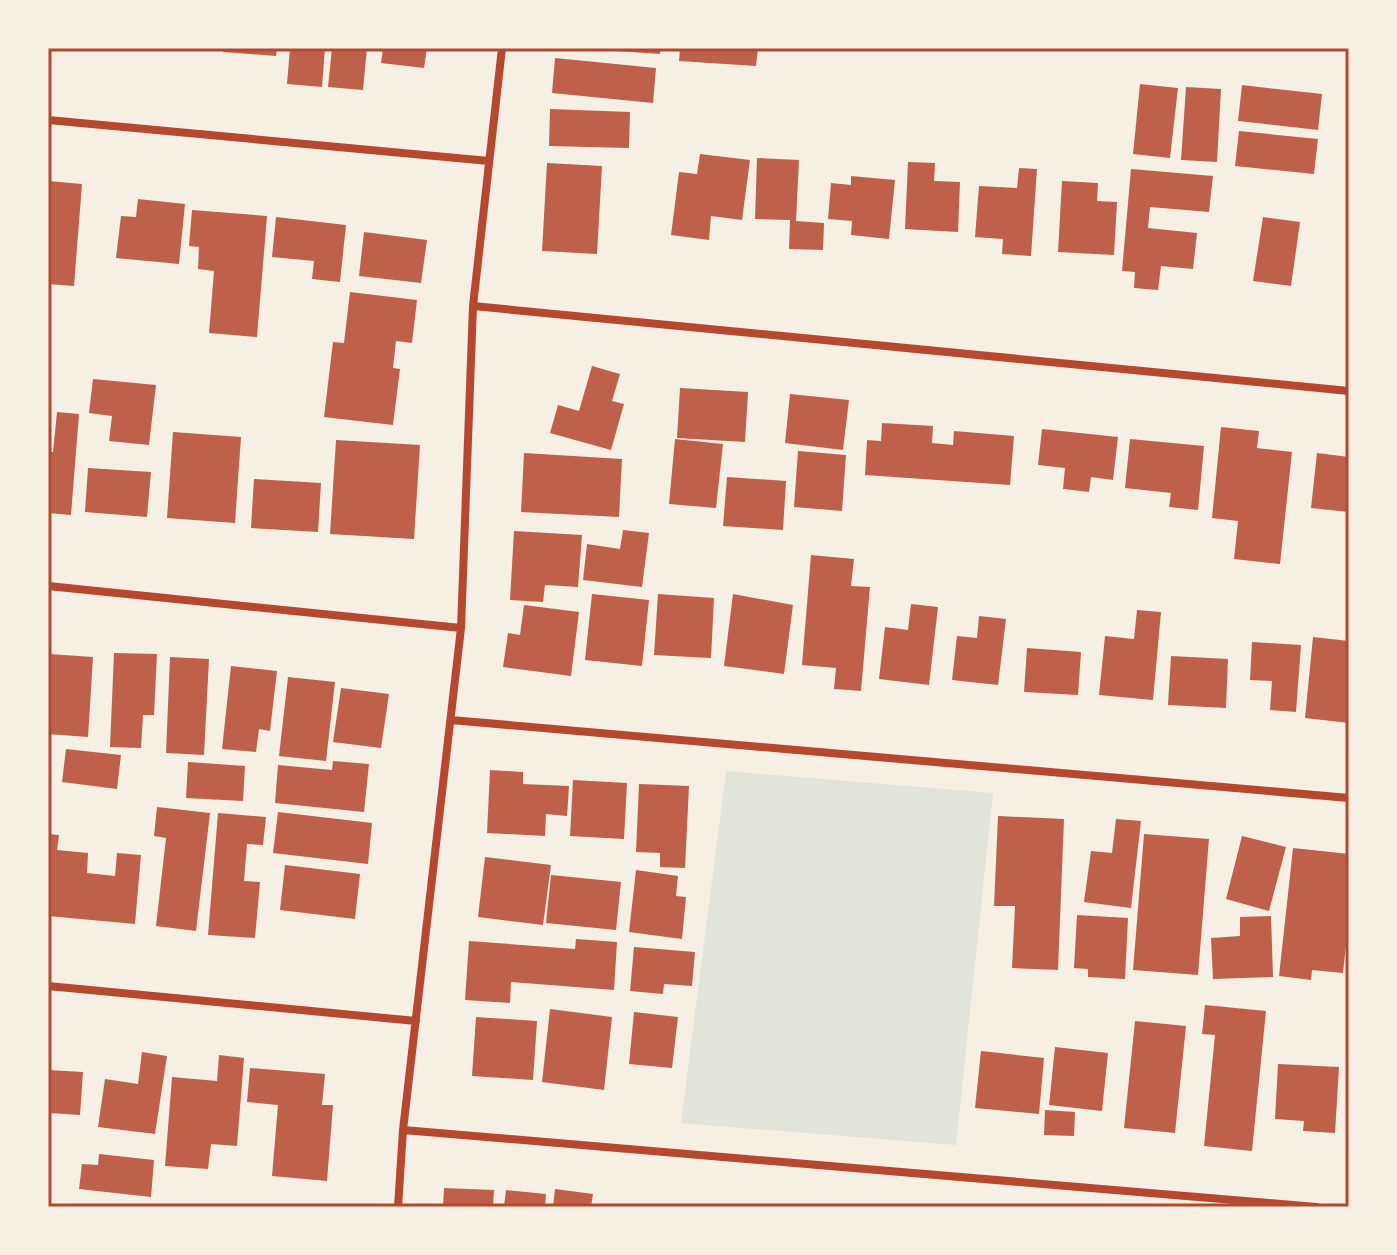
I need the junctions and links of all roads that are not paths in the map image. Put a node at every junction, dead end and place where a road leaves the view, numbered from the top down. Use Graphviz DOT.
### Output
graph roads {
  1 [pos="502,48"];
  2 [pos="48,120"];
  3 [pos="489,161"];
  4 [pos="473,306"];
  5 [pos="1349,391"];
  6 [pos="48,586"];
  7 [pos="461,628"];
  8 [pos="451,720"];
  9 [pos="1349,798"];
  10 [pos="48,986"];
  11 [pos="416,1021"];
  12 [pos="403,1130"];
  13 [pos="398,1207"];
  14 [pos="1316,1207"];
  1 -- 3 [label="street"];
  2 -- 3 [label="street"];
  3 -- 4 [label="street"];
  4 -- 5 [label="street"];
  4 -- 7 [label="street"];
  6 -- 7 [label="street"];
  7 -- 8 [label="street"];
  8 -- 9 [label="street"];
  8 -- 11 [label="street"];
  10 -- 11 [label="street"];
  11 -- 12 [label="street"];
  12 -- 13 [label="street"];
  12 -- 14 [label="street"];
}
